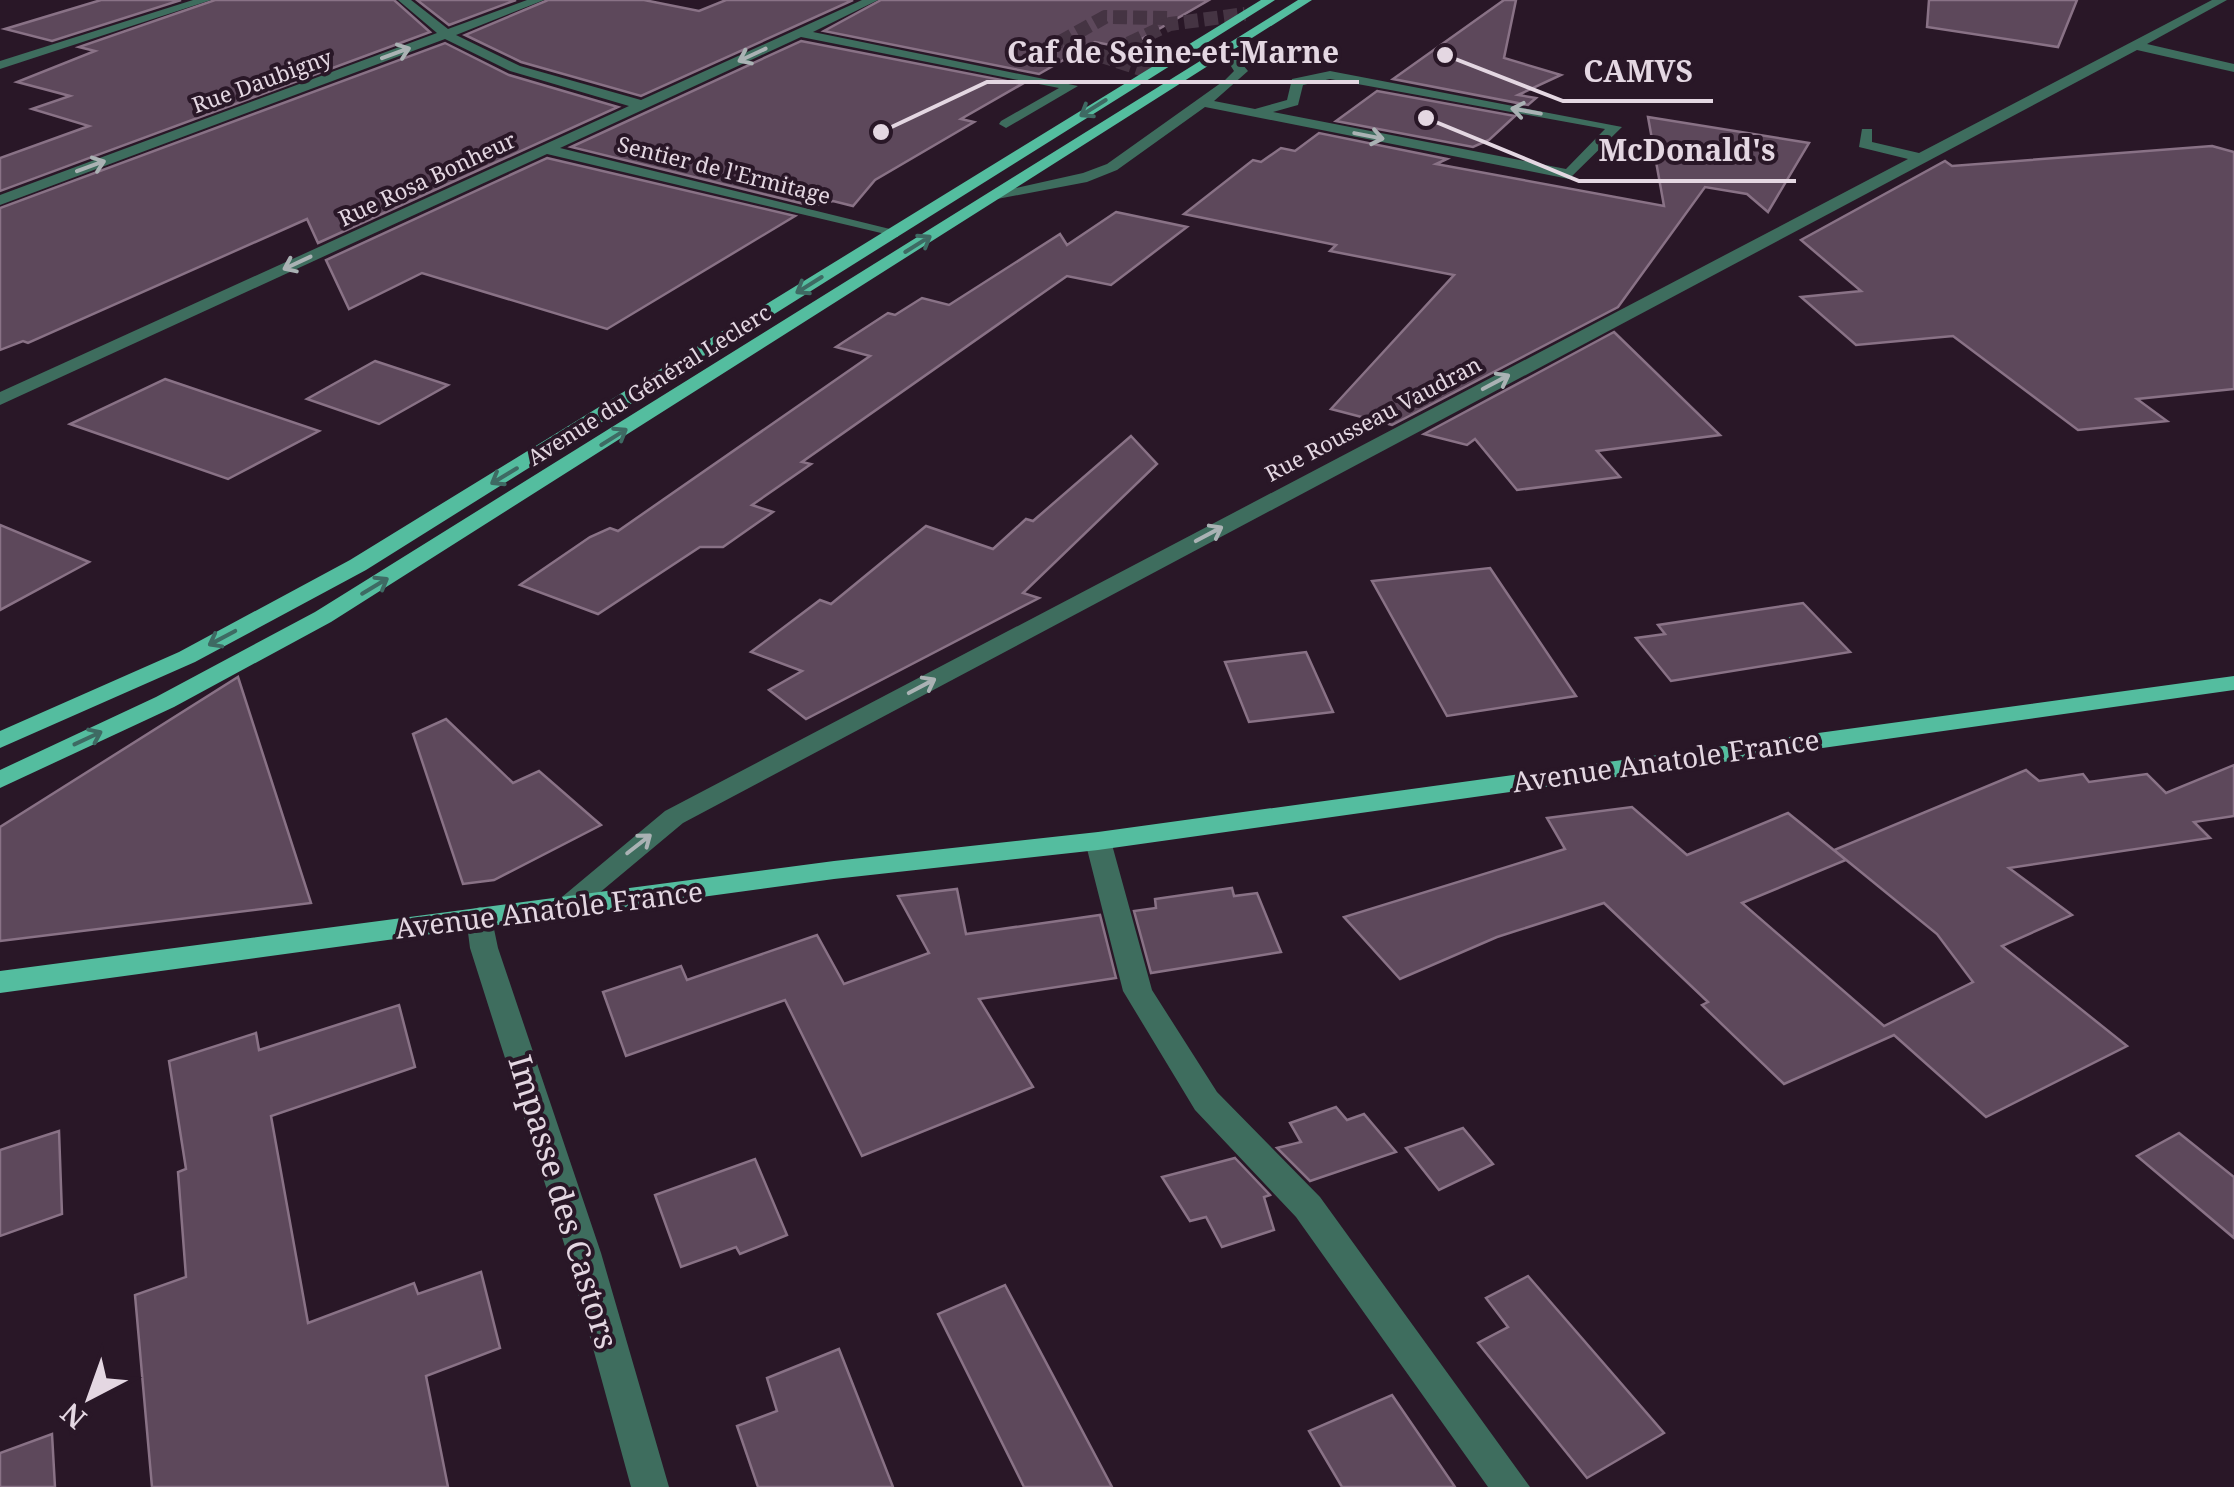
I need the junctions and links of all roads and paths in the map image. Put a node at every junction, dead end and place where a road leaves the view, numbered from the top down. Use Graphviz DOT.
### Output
graph roads {
  1 [pos="206,0"];
  2 [pos="404,0"];
  3 [pos="538,0"];
  4 [pos="872,0"];
  5 [pos="1268,0"];
  6 [pos="1306,0"];
  7 [pos="2221,0"];
  8 [pos="800,33"];
  9 [pos="444,35"];
  10 [pos="2137,46"];
  11 [pos="1227,50"];
  12 [pos="0,65"];
  13 [pos="2234,68"];
  14 [pos="1293,102"];
  15 [pos="1204,103"];
  16 [pos="643,105"];
  17 [pos="1255,113"];
  18 [pos="1006,124"];
  19 [pos="1322,126"];
  20 [pos="1867,132"];
  21 [pos="545,149"];
  22 [pos="1920,158"];
  23 [pos="997,194"];
  24 [pos="0,200"];
  25 [pos="892,234"];
  26 [pos="0,399"];
  27 [pos="2234,683"];
  28 [pos="0,740"];
  29 [pos="0,780"];
  30 [pos="1098,841"];
  31 [pos="564,907"];
  32 [pos="480,918"];
  33 [pos="0,982"];
  34 [pos="650,1487"];
  35 [pos="1511,1487"];
  1 -- 12 [label="street"];
  2 -- 9 [label="street, Sentier de l'Ermitage"];
  3 -- 9 [label="street, Rue Daubigny"];
  4 -- 8 [label="street, Rue Rosa Bonheur"];
  5 -- 25 [label="main road, Avenue du Général Leclerc, one-way"];
  6 -- 11 [label="main road, Avenue du Général Leclerc"];
  7 -- 10 [label="street, Rue Rousseau Vaudran"];
  8 -- 16 [label="street, Rue Rosa Bonheur, one-way"];
  8 -- 18 [label="street"];
  9 -- 16 [label="street, Sentier de l'Ermitage"];
  24 -- 9 [label="street, Rue Daubigny, one-way"];
  10 -- 13 [label="street"];
  10 -- 22 [label="street, Rue Rousseau Vaudran"];
  11 -- 15 [label="street"];
  11 -- 23 [label="main road, Avenue du Général Leclerc"];
  14 -- 17 [label="street"];
  14 -- 19 [label="street"];
  19 -- 14 [label="street, one-way"];
  15 -- 17 [label="street"];
  15 -- 23 [label="street"];
  16 -- 21 [label="street, Rue Rosa Bonheur"];
  17 -- 19 [label="street"];
  20 -- 22 [label="street"];
  21 -- 25 [label="street, Sentier de l'Ermitage"];
  21 -- 26 [label="street, Rue Rosa Bonheur, one-way"];
  31 -- 22 [label="street, Rue Rousseau Vaudran, one-way"];
  29 -- 23 [label="main road, Avenue du Général Leclerc, one-way"];
  25 -- 28 [label="main road, Avenue du Général Leclerc, one-way"];
  27 -- 30 [label="main road, Avenue Anatole France"];
  30 -- 31 [label="main road, Avenue Anatole France"];
  30 -- 35 [label="street"];
  31 -- 32 [label="main road, Avenue Anatole France"];
  32 -- 33 [label="main road, Avenue Anatole France"];
  32 -- 34 [label="street, Impasse des Castors"];
}
